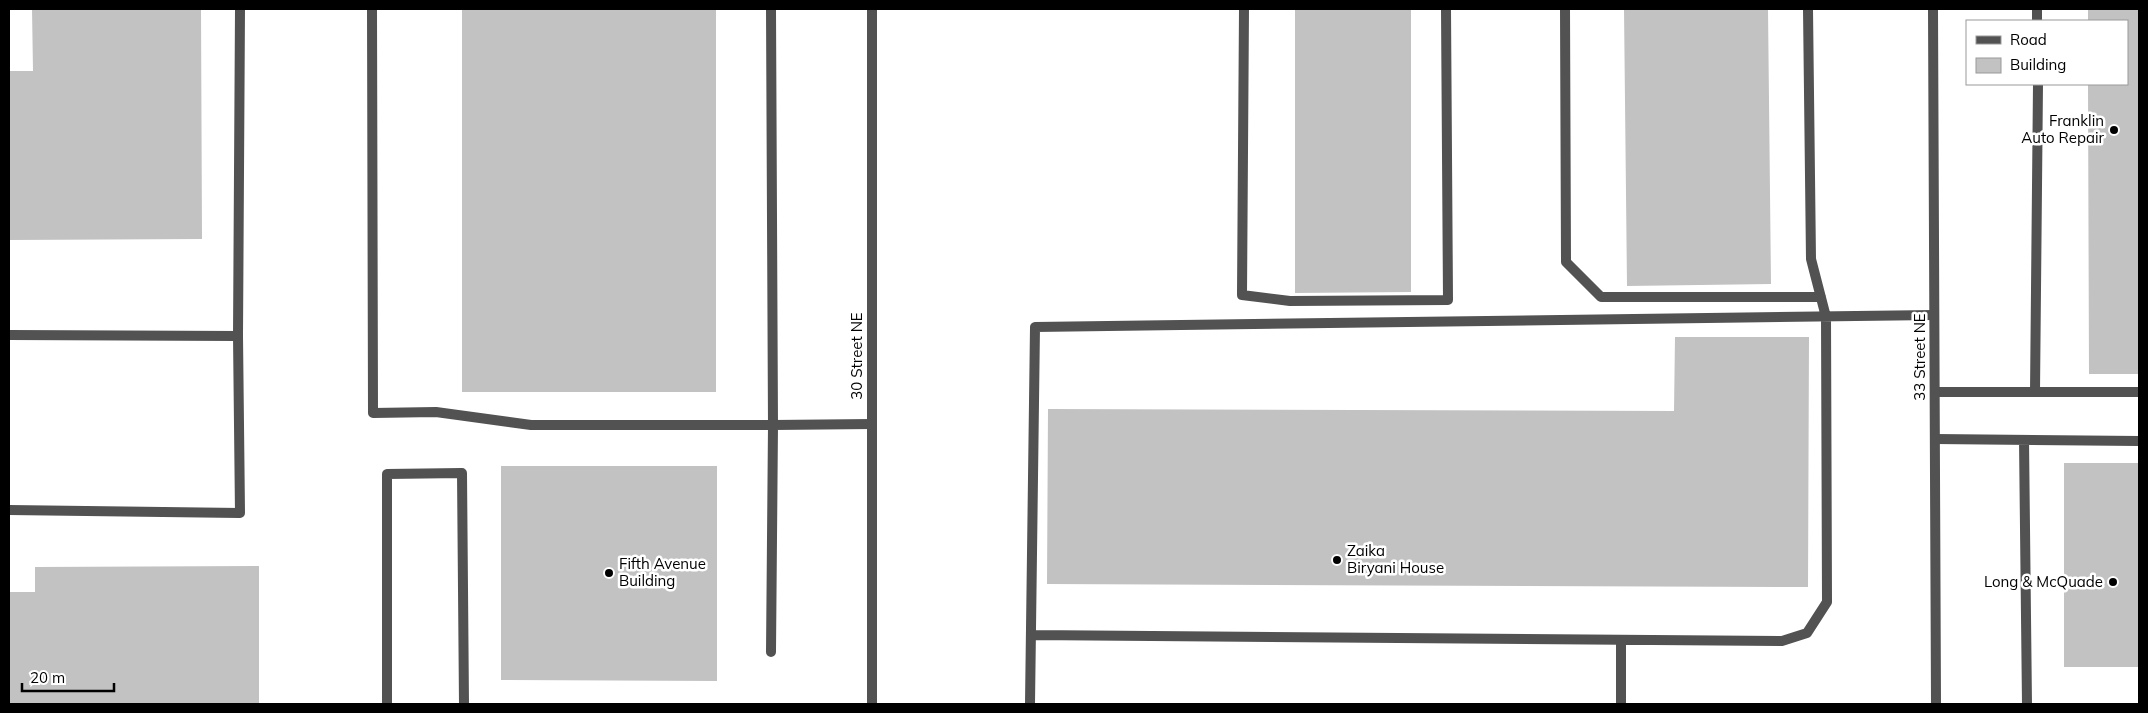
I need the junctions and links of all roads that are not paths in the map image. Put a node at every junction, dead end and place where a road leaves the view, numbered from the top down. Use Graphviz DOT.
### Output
graph roads {
  1 [pos="240,9"];
  2 [pos="372,9"];
  3 [pos="771,9"];
  4 [pos="872,9"];
  5 [pos="1244,9"];
  6 [pos="1446,9"];
  7 [pos="1565,9"];
  8 [pos="1808,9"];
  9 [pos="1933,9"];
  10 [pos="2038,85"];
  11 [pos="1821,297"];
  12 [pos="1934,315"];
  13 [pos="1826,317"];
  14 [pos="9,335"];
  15 [pos="238,336"];
  16 [pos="1935,392"];
  17 [pos="2036,392"];
  18 [pos="2139,392"];
  19 [pos="773,424"];
  20 [pos="872,424"];
  21 [pos="1935,439"];
  22 [pos="2024,440"];
  23 [pos="2139,441"];
  24 [pos="9,510"];
  25 [pos="1031,635"];
  26 [pos="1621,640"];
  27 [pos="771,652"];
  28 [pos="388,704"];
  29 [pos="464,704"];
  30 [pos="872,704"];
  31 [pos="1030,704"];
  32 [pos="1621,704"];
  33 [pos="1936,704"];
  34 [pos="2027,704"];
  1 -- 15 [label="street"];
  2 -- 19 [label="street"];
  3 -- 19 [label="street"];
  4 -- 20 [label="street, 30 Street NE"];
  5 -- 6 [label="street"];
  7 -- 11 [label="street"];
  8 -- 11 [label="street"];
  9 -- 12 [label="street, 33 Street NE"];
  10 -- 17 [label="street"];
  11 -- 13 [label="street"];
  12 -- 13 [label="street"];
  12 -- 16 [label="street, 33 Street NE"];
  13 -- 25 [label="street"];
  13 -- 26 [label="street"];
  14 -- 15 [label="street"];
  15 -- 24 [label="street"];
  16 -- 17 [label="street"];
  16 -- 21 [label="street, 33 Street NE"];
  17 -- 18 [label="street"];
  19 -- 20 [label="street"];
  19 -- 27 [label="street"];
  20 -- 30 [label="street, 30 Street NE"];
  21 -- 22 [label="street"];
  21 -- 33 [label="street, 33 Street NE"];
  22 -- 23 [label="street"];
  22 -- 34 [label="street"];
  25 -- 26 [label="street"];
  25 -- 31 [label="street"];
  26 -- 32 [label="street"];
  28 -- 29 [label="street"];
}
